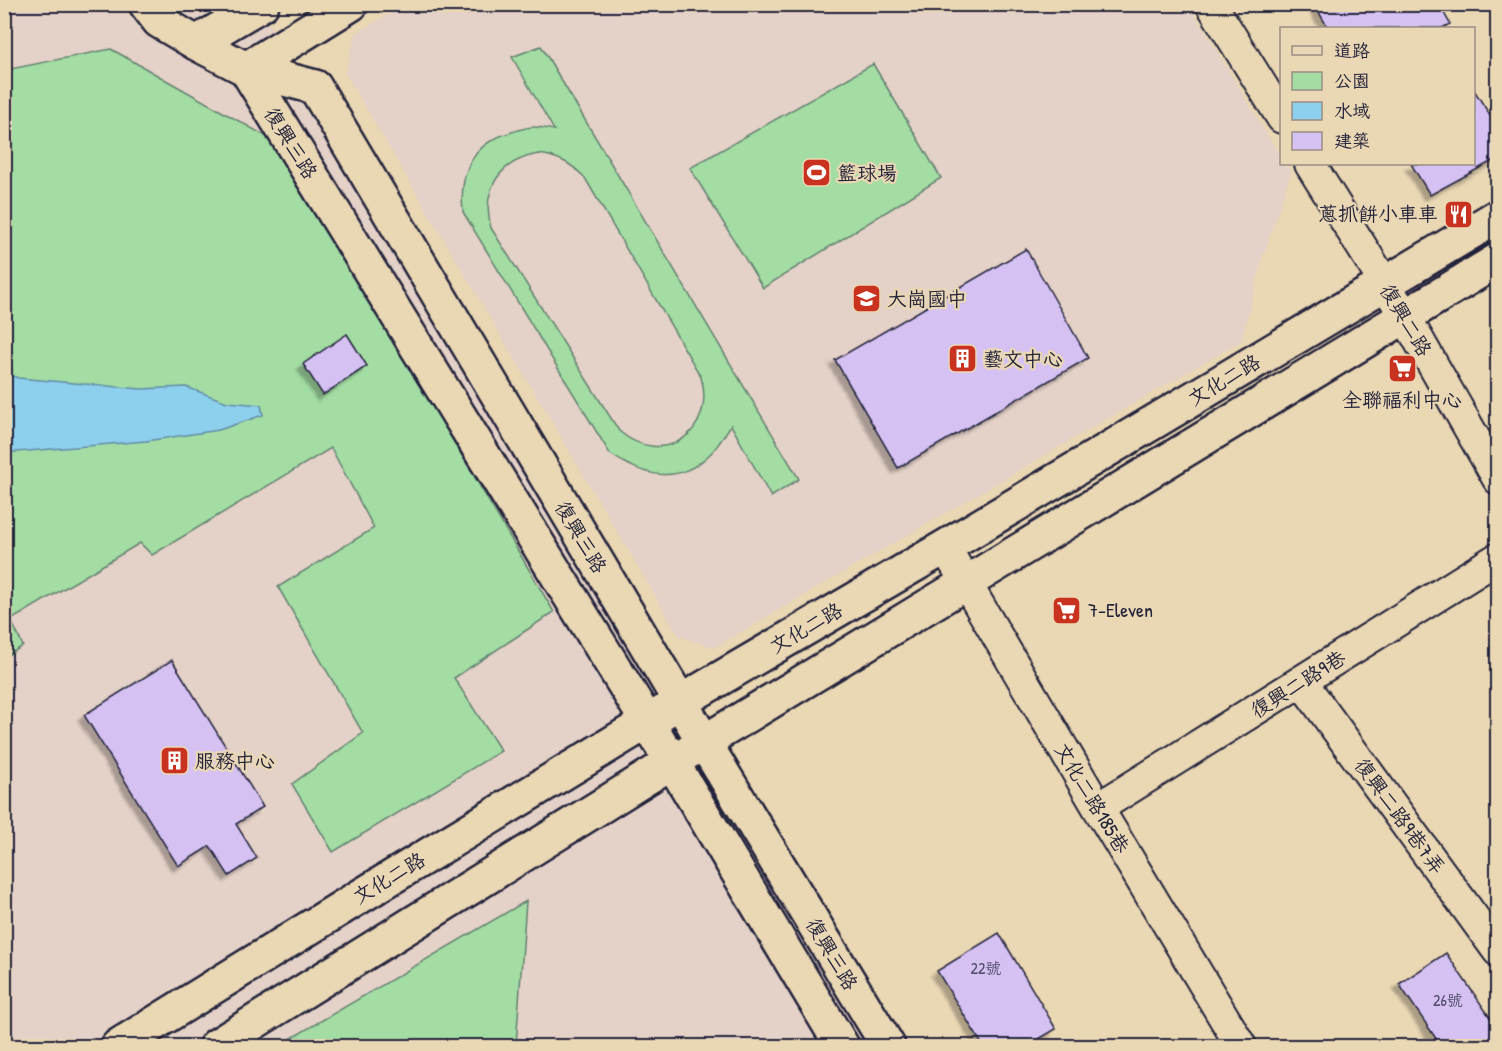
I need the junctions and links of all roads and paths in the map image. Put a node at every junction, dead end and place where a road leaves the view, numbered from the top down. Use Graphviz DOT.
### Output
graph roads {
  1 [pos="146,4"];
  2 [pos="262,4"];
  3 [pos="351,4"];
  4 [pos="1211,4"];
  5 [pos="196,43"];
  6 [pos="246,69"];
  7 [pos="1280,116"];
  8 [pos="1311,165"];
  9 [pos="1497,216"];
  10 [pos="1497,260"];
  11 [pos="1385,284"];
  12 [pos="1405,316"];
  13 [pos="1497,479"];
  14 [pos="945,547"];
  15 [pos="1497,558"];
  16 [pos="965,584"];
  17 [pos="1302,682"];
  18 [pos="680,702"];
  19 [pos="646,722"];
  20 [pos="704,742"];
  21 [pos="672,762"];
  22 [pos="1098,808"];
  23 [pos="1497,951"];
  24 [pos="131,1044"];
  25 [pos="216,1047"];
  26 [pos="842,1047"];
  27 [pos="888,1047"];
  28 [pos="1241,1047"];
  1 -- 5 [label="street, 復興三路"];
  2 -- 5 [label="street"];
  3 -- 6 [label="street"];
  4 -- 7 [label="street"];
  5 -- 6 [label="street, 復興三路"];
  6 -- 18 [label="street, 復興三路"];
  6 -- 19 [label="street, 復興三路"];
  8 -- 11 [label="street, 復興二路"];
  9 -- 11 [label="street, 文化二路"];
  10 -- 12 [label="street, 文化二路"];
  11 -- 12 [label="street, 復興二路"];
  11 -- 14 [label="street, 文化二路"];
  12 -- 13 [label="street, 復興二路"];
  12 -- 16 [label="street, 文化二路"];
  14 -- 16 [label="street, 文化二路185巷"];
  14 -- 18 [label="street, 文化二路"];
  15 -- 17 [label="street, 復興二路9巷"];
  16 -- 20 [label="street, 文化二路"];
  16 -- 22 [label="street, 文化二路185巷"];
  17 -- 22 [label="street, 復興二路9巷"];
  17 -- 23 [label="street, 復興二路9巷7弄"];
  18 -- 19 [label="street, 文化二路"];
  18 -- 20 [label="street, 復興三路"];
  19 -- 21 [label="street, 復興三路"];
  19 -- 24 [label="street, 文化二路"];
  20 -- 21 [label="street, 文化二路"];
  20 -- 27 [label="street, 復興三路"];
  21 -- 25 [label="street, 文化二路"];
  21 -- 26 [label="street, 復興三路"];
  22 -- 28 [label="street, 文化二路185巷"];
}
